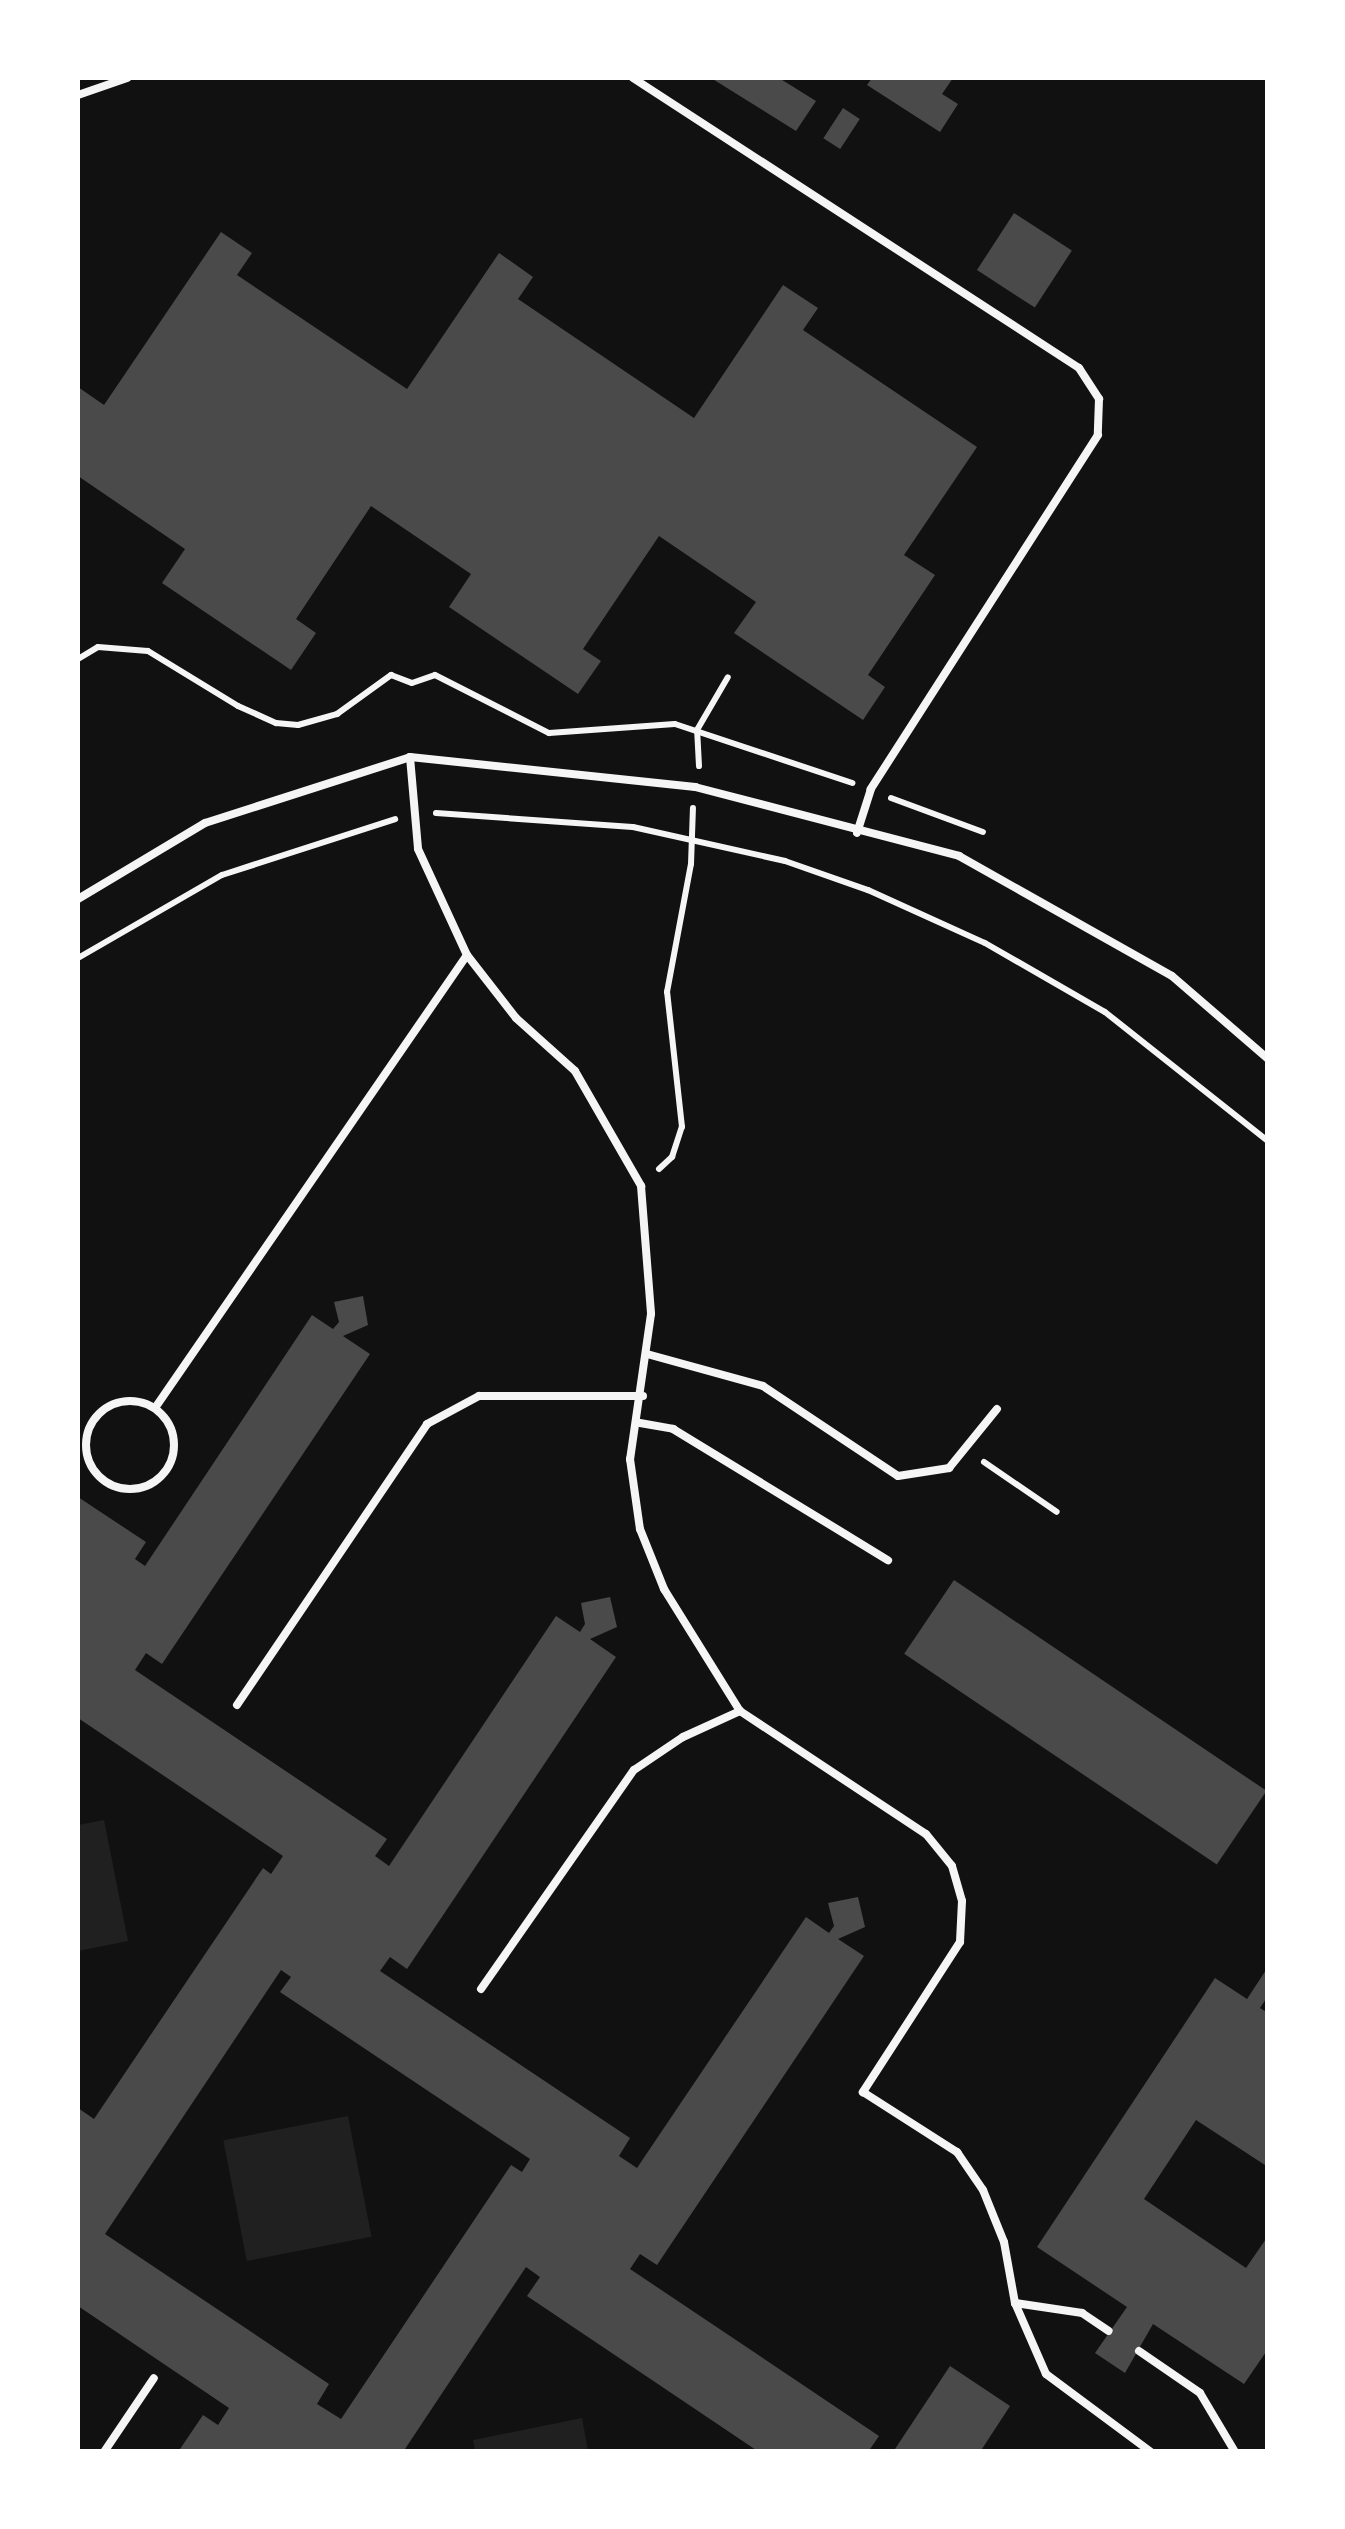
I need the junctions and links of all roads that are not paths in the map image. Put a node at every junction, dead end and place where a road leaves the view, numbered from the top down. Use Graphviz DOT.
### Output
graph roads {
  1 [pos="127,78"];
  2 [pos="633,78"];
  3 [pos="78,95"];
  4 [pos="410,758"];
  5 [pos="857,833"];
  6 [pos="78,899"];
  7 [pos="467,954"];
  8 [pos="1268,1059"];
  9 [pos="647,1354"];
  10 [pos="642,1396"];
  11 [pos="155,1408"];
  12 [pos="998,1409"];
  13 [pos="640,1422"];
  14 [pos="888,1560"];
  15 [pos="237,1705"];
  16 [pos="740,1711"];
  17 [pos="482,1989"];
  18 [pos="1015,2302"];
  19 [pos="1109,2331"];
  20 [pos="1139,2351"];
  21 [pos="154,2378"];
  22 [pos="104,2452"];
  23 [pos="1151,2452"];
  24 [pos="1235,2452"];
  1 -- 3 [label="lane"];
  2 -- 5 [label="lane"];
  4 -- 5 [label="lane"];
  4 -- 6 [label="lane"];
  4 -- 7 [label="lane"];
  5 -- 8 [label="lane"];
  7 -- 9 [label="lane"];
  7 -- 11 [label="lane"];
  9 -- 10 [label="lane"];
  9 -- 12 [label="lane"];
  10 -- 13 [label="lane"];
  10 -- 15 [label="lane"];
  11 -- 11 [label="lane"];
  13 -- 14 [label="lane"];
  13 -- 16 [label="lane"];
  16 -- 17 [label="lane"];
  16 -- 18 [label="lane"];
  18 -- 19 [label="lane"];
  18 -- 23 [label="lane"];
  20 -- 24 [label="lane"];
  21 -- 22 [label="lane"];
}
